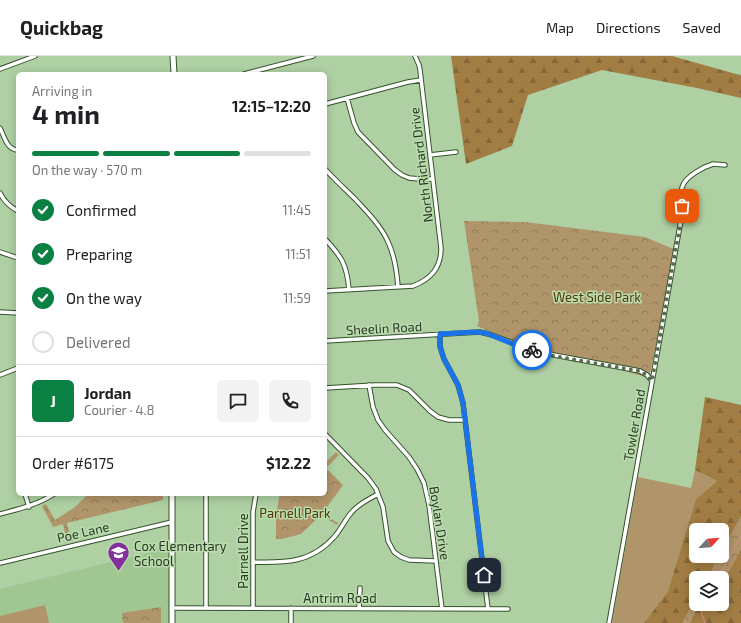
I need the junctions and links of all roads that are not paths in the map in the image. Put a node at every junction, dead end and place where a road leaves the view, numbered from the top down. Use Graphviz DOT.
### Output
graph roads {
  1 [pos="35,56"];
  2 [pos="173,56"];
  3 [pos="313,56"];
  4 [pos="415,56"];
  5 [pos="0,69"];
  6 [pos="174,72"];
  7 [pos="252,72"];
  8 [pos="421,80"];
  9 [pos="347,98"];
  10 [pos="327,103"];
  11 [pos="0,128"];
  12 [pos="16,150"];
  13 [pos="456,152"];
  14 [pos="430,155"];
  15 [pos="726,165"];
  16 [pos="327,171"];
  17 [pos="433,179"];
  18 [pos="0,193"];
  19 [pos="16,210"];
  20 [pos="327,241"];
  21 [pos="0,252"];
  22 [pos="16,257"];
  23 [pos="398,287"];
  24 [pos="349,290"];
  25 [pos="327,291"];
  26 [pos="0,312"];
  27 [pos="16,313"];
  28 [pos="440,334"];
  29 [pos="327,341"];
  30 [pos="16,369"];
  31 [pos="0,375"];
  32 [pos="652,381"];
  33 [pos="369,385"];
  34 [pos="327,388"];
  35 [pos="465,420"];
  36 [pos="327,436"];
  37 [pos="378,494"];
  38 [pos="26,496"];
  39 [pos="50,496"];
  40 [pos="172,496"];
  41 [pos="206,496"];
  42 [pos="256,496"];
  43 [pos="29,507"];
  44 [pos="0,514"];
  45 [pos="172,522"];
  46 [pos="436,561"];
  47 [pos="253,562"];
  48 [pos="0,563"];
  49 [pos="360,588"];
  50 [pos="172,608"];
  51 [pos="206,608"];
  52 [pos="253,608"];
  53 [pos="291,608"];
  54 [pos="359,608"];
  55 [pos="442,609"];
  56 [pos="488,609"];
  57 [pos="508,609"];
  58 [pos="172,623"];
  59 [pos="290,623"];
  60 [pos="609,623"];
  1 -- 5 [label="street"];
  2 -- 6 [label="main road"];
  3 -- 7 [label="street"];
  4 -- 8 [label="street, North Richard Drive"];
  8 -- 9 [label="street"];
  8 -- 14 [label="street, North Richard Drive"];
  9 -- 10 [label="street"];
  9 -- 17 [label="street"];
  11 -- 12 [label="street"];
  13 -- 14 [label="street"];
  14 -- 17 [label="street, North Richard Drive"];
  15 -- 32 [label="street, Towler Road"];
  16 -- 23 [label="street"];
  17 -- 23 [label="street, North Richard Drive"];
  18 -- 19 [label="street"];
  20 -- 24 [label="street"];
  21 -- 22 [label="street"];
  23 -- 24 [label="street"];
  24 -- 25 [label="street"];
  26 -- 27 [label="street"];
  28 -- 29 [label="street, Sheelin Road"];
  28 -- 32 [label="street, Sheelin Road"];
  28 -- 35 [label="street"];
  30 -- 31 [label="street"];
  32 -- 60 [label="street, Towler Road"];
  33 -- 34 [label="street"];
  33 -- 35 [label="street"];
  33 -- 46 [label="street, Boylan Drive"];
  35 -- 56 [label="street"];
  36 -- 37 [label="street"];
  37 -- 46 [label="street"];
  37 -- 47 [label="street"];
  38 -- 43 [label="street"];
  39 -- 43 [label="street"];
  40 -- 45 [label="main road"];
  41 -- 51 [label="street"];
  42 -- 47 [label="street, Parnell Drive"];
  43 -- 44 [label="street"];
  45 -- 48 [label="street, Poe Lane"];
  45 -- 50 [label="main road"];
  46 -- 55 [label="street, Boylan Drive"];
  47 -- 52 [label="street, Parnell Drive"];
  49 -- 54 [label="street"];
  50 -- 51 [label="street, Antrim Road"];
  50 -- 58 [label="main road"];
  51 -- 52 [label="street, Antrim Road"];
  52 -- 53 [label="street, Antrim Road"];
  53 -- 54 [label="street, Antrim Road"];
  53 -- 59 [label="street"];
  54 -- 55 [label="street, Antrim Road"];
  55 -- 56 [label="street, Antrim Road"];
  56 -- 57 [label="street, Antrim Road"];
}
